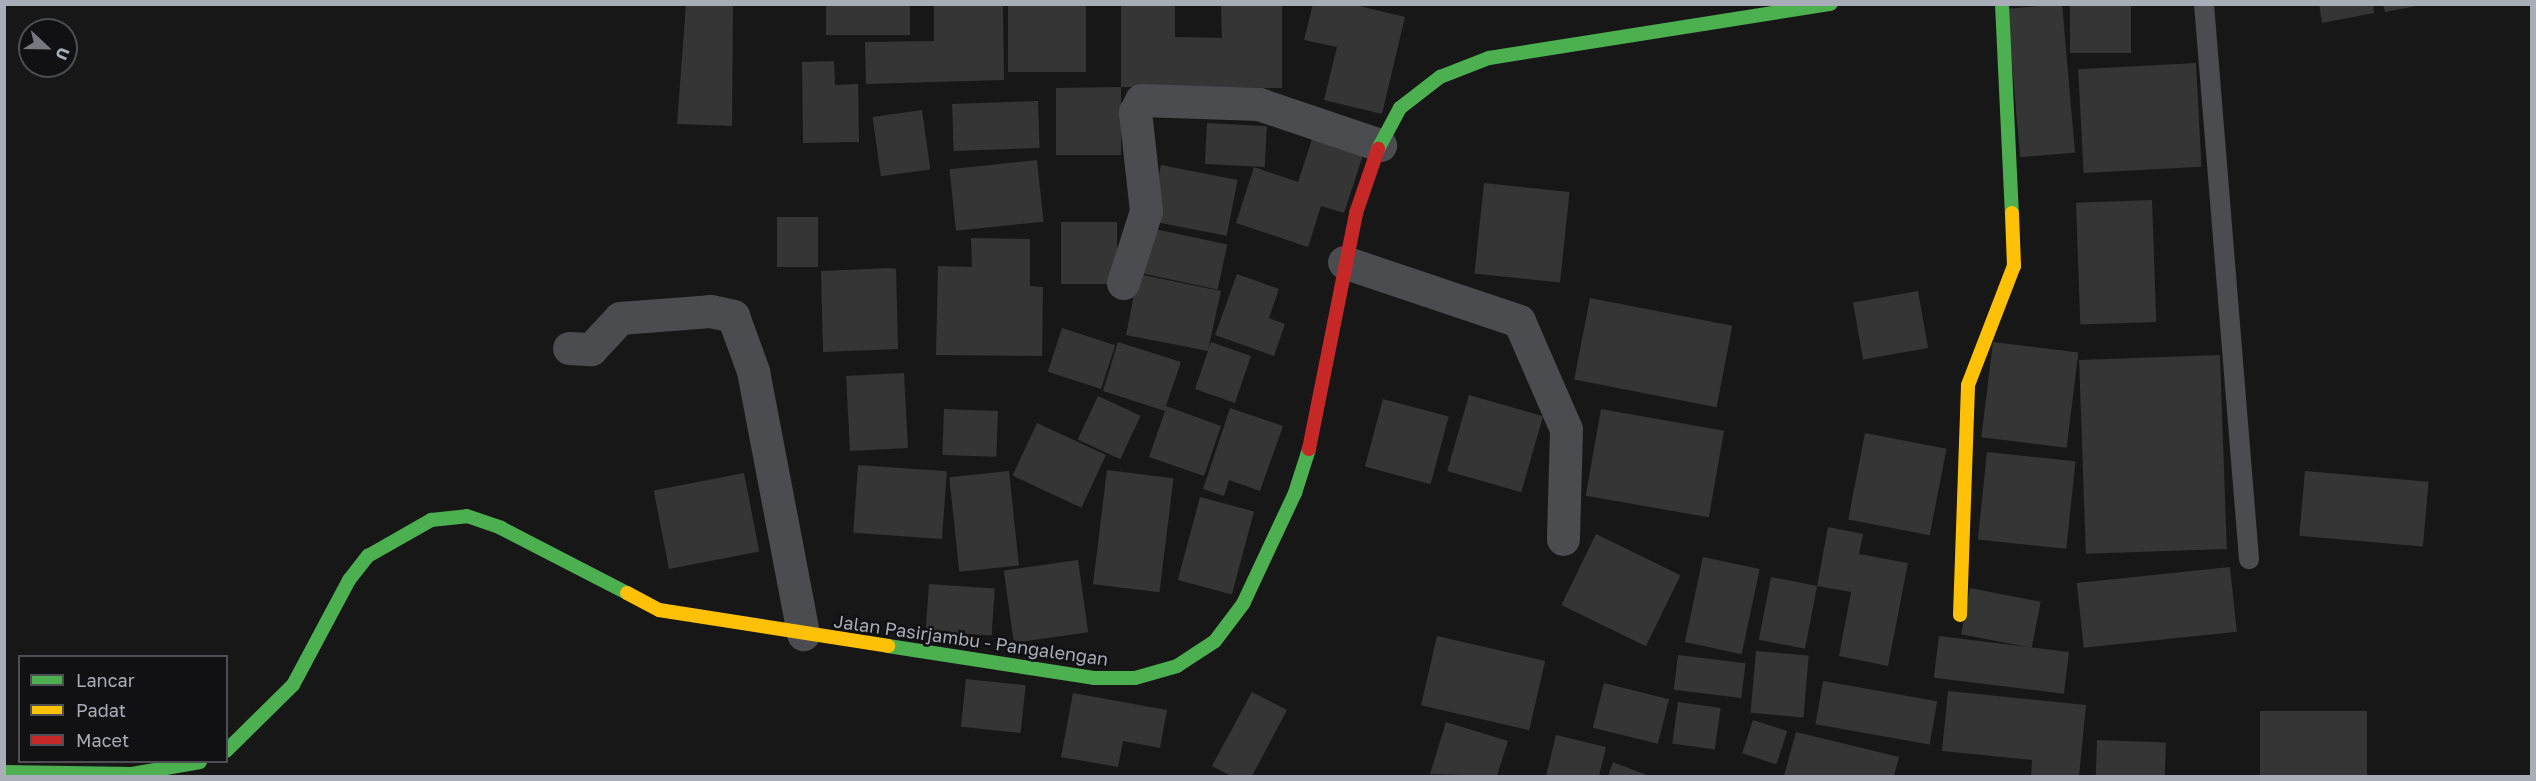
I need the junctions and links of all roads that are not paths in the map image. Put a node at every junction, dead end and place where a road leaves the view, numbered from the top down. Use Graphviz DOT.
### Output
graph roads {
  1 [pos="1831,4"];
  2 [pos="2002,4"];
  3 [pos="2204,4"];
  4 [pos="1380,145"];
  5 [pos="1344,262"];
  6 [pos="1123,283"];
  7 [pos="569,348"];
  8 [pos="1563,539"];
  9 [pos="2248,559"];
  10 [pos="1960,615"];
  11 [pos="803,634"];
  12 [pos="228,751"];
  13 [pos="194,763"];
  14 [pos="4,772"];
  1 -- 4 [label="main road, Jalan Pasirjambu - Pangalengan"];
  2 -- 10 [label="main road"];
  3 -- 9 [label="lane"];
  4 -- 5 [label="main road, Jalan Pasirjambu - Pangalengan"];
  4 -- 6 [label="street"];
  5 -- 8 [label="street"];
  5 -- 11 [label="main road, Jalan Pasirjambu - Pangalengan"];
  7 -- 11 [label="street"];
  11 -- 12 [label="main road, Jalan Pasirjambu - Pangalengan"];
  13 -- 14 [label="main road"];
}
